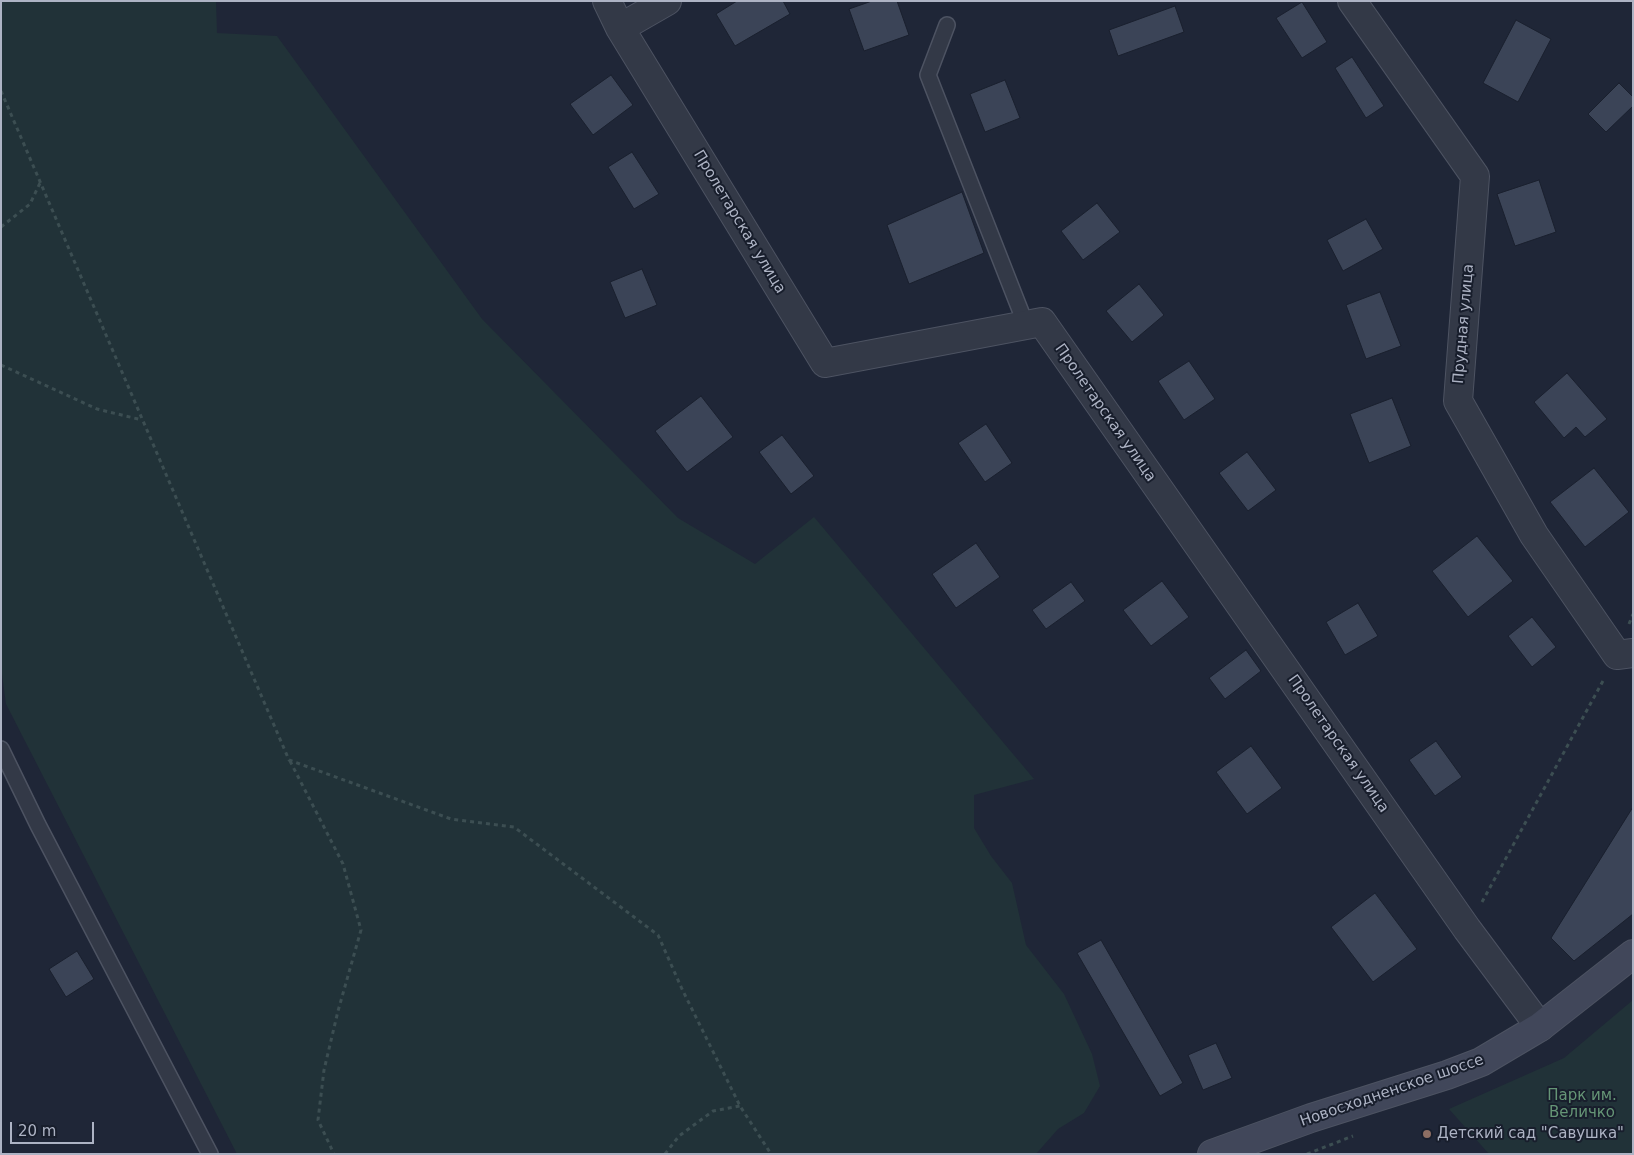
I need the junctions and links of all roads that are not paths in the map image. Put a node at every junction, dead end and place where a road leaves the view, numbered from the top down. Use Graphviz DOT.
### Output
graph roads {
  1 [pos="607,1"];
  2 [pos="667,1"];
  3 [pos="1352,1"];
  4 [pos="947,25"];
  5 [pos="620,28"];
  6 [pos="1026,325"];
  7 [pos="1625,654"];
  8 [pos="1,749"];
  9 [pos="1633,954"];
  10 [pos="1540,1027"];
  11 [pos="210,1154"];
  12 [pos="1212,1154"];
  1 -- 5 [label="street, Пролетарская улица"];
  2 -- 5 [label="street"];
  3 -- 7 [label="street, Прудная улица"];
  4 -- 6 [label="lane"];
  5 -- 6 [label="street, Пролетарская улица"];
  6 -- 10 [label="street, Пролетарская улица"];
  8 -- 11 [label="lane"];
  9 -- 10 [label="street, Новосходненское шоссе"];
  10 -- 12 [label="street, Новосходненское шоссе"];
}
